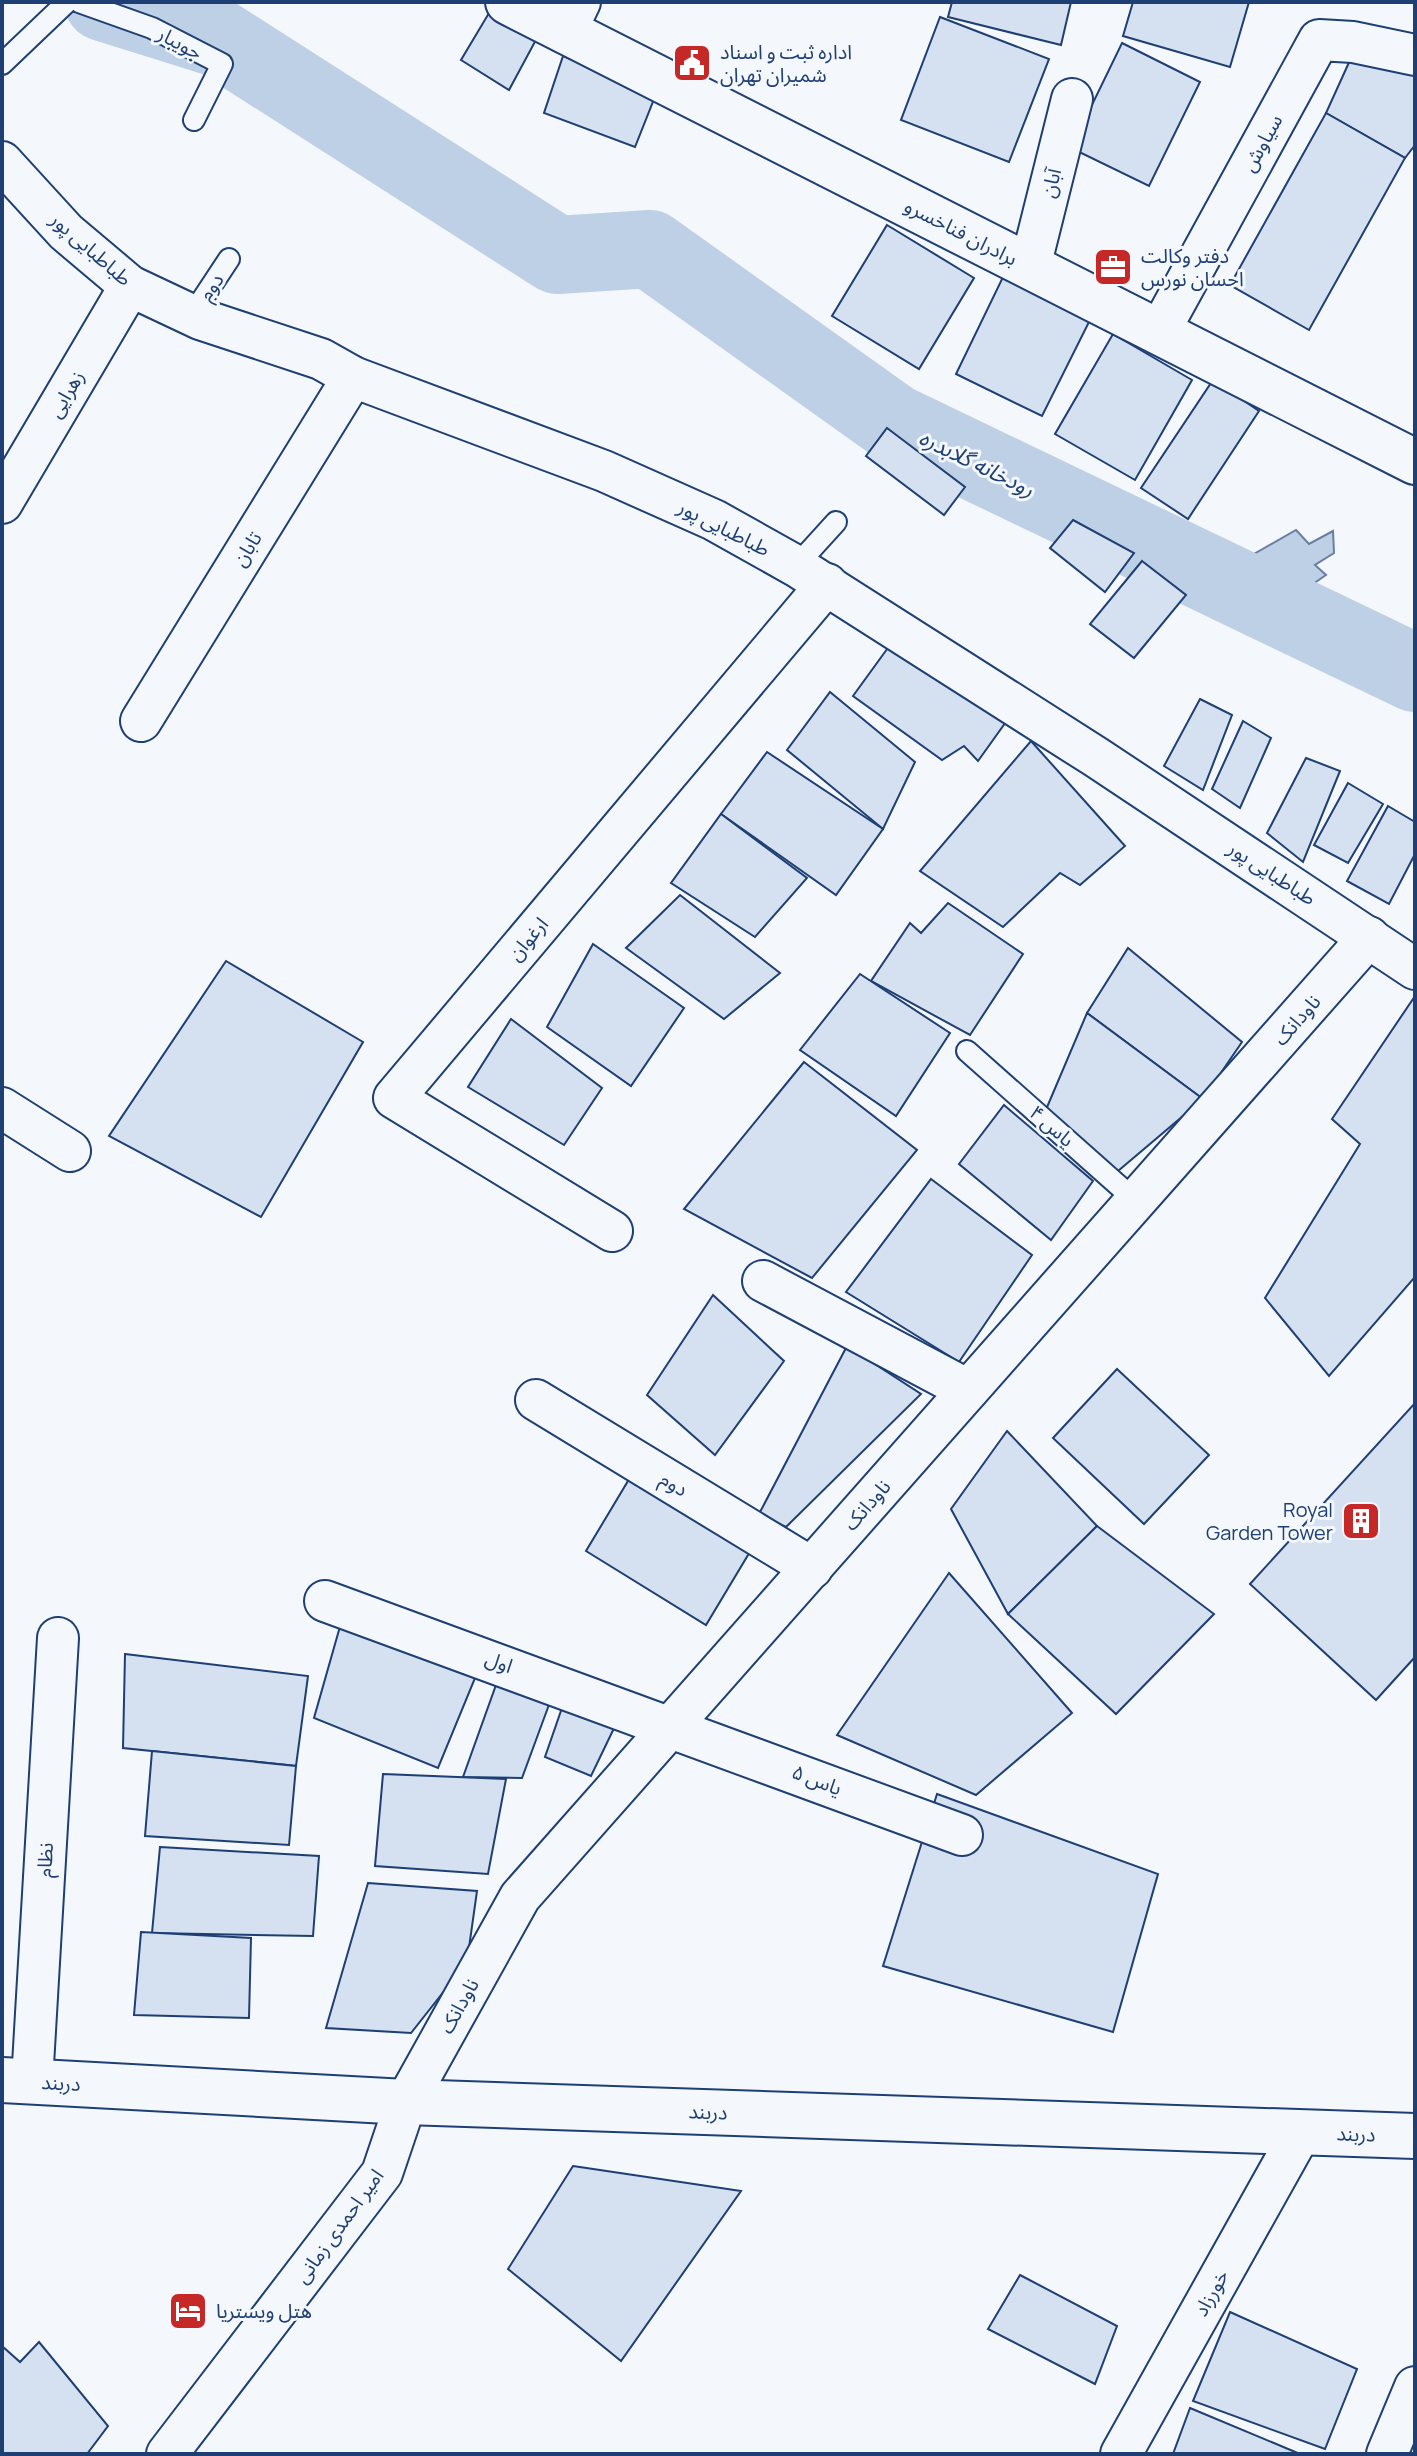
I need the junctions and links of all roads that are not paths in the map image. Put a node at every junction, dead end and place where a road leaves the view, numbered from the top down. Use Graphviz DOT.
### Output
graph roads {
  1 [pos="67,2"];
  2 [pos="79,2"];
  3 [pos="508,2"];
  4 [pos="573,17"];
  5 [pos="1415,55"];
  6 [pos="2,64"];
  7 [pos="1072,99"];
  8 [pos="194,120"];
  9 [pos="10,187"];
  10 [pos="229,259"];
  11 [pos="1030,267"];
  12 [pos="130,286"];
  13 [pos="192,315"];
  14 [pos="1159,332"];
  15 [pos="353,377"];
  16 [pos="1415,462"];
  17 [pos="2,503"];
  18 [pos="836,522"];
  19 [pos="812,575"];
  20 [pos="141,721"];
  21 [pos="1369,937"];
  22 [pos="1415,969"];
  23 [pos="967,1051"];
  24 [pos="2,1108"];
  25 [pos="70,1151"];
  26 [pos="1136,1201"];
  27 [pos="612,1231"];
  28 [pos="763,1281"];
  29 [pos="968,1390"];
  30 [pos="536,1400"];
  31 [pos="812,1568"];
  32 [pos="325,1601"];
  33 [pos="58,1638"];
  34 [pos="672,1725"];
  35 [pos="962,1835"];
  36 [pos="17,2081"];
  37 [pos="406,2102"];
  38 [pos="1301,2132"];
  39 [pos="1415,2136"];
  40 [pos="1415,2387"];
  41 [pos="167,2454"];
  42 [pos="1121,2454"];
  43 [pos="1387,2454"];
  1 -- 6 [label="lane"];
  2 -- 8 [label="lane, جویبار"];
  3 -- 4 [label="main road, برادران فناخسرو"];
  4 -- 11 [label="main road, برادران فناخسرو"];
  5 -- 14 [label="street, سیاوش"];
  7 -- 11 [label="street, آبان"];
  9 -- 12 [label="street, طباطبایی پور"];
  10 -- 13 [label="lane, دوم"];
  11 -- 14 [label="main road, برادران فناخسرو"];
  12 -- 13 [label="street, طباطبایی پور"];
  12 -- 17 [label="street, زهرایی"];
  13 -- 15 [label="street, طباطبایی پور"];
  14 -- 16 [label="main road, برادران فناخسرو"];
  15 -- 19 [label="street, طباطبایی پور"];
  15 -- 20 [label="street, تابان"];
  18 -- 19 [label="lane"];
  19 -- 21 [label="street, طباطبایی پور"];
  19 -- 27 [label="street, ارغوان"];
  21 -- 22 [label="street, طباطبایی پور"];
  21 -- 26 [label="street, ناودانک"];
  23 -- 26 [label="lane, یاس ۴"];
  24 -- 25 [label="street"];
  26 -- 29 [label="street, ناودانک"];
  28 -- 29 [label="street"];
  29 -- 31 [label="street, ناودانک"];
  30 -- 31 [label="street, دوم"];
  31 -- 34 [label="street, ناودانک"];
  32 -- 34 [label="street, اول"];
  33 -- 36 [label="street, نظام"];
  34 -- 35 [label="street, یاس ۵"];
  34 -- 37 [label="street, ناودانک"];
  36 -- 37 [label="main road, دربند"];
  37 -- 38 [label="main road, دربند"];
  37 -- 41 [label="street, امیر احمدی زمانی"];
  38 -- 39 [label="main road, دربند"];
  38 -- 42 [label="street, خورزاد"];
  40 -- 43 [label="street"];
}
